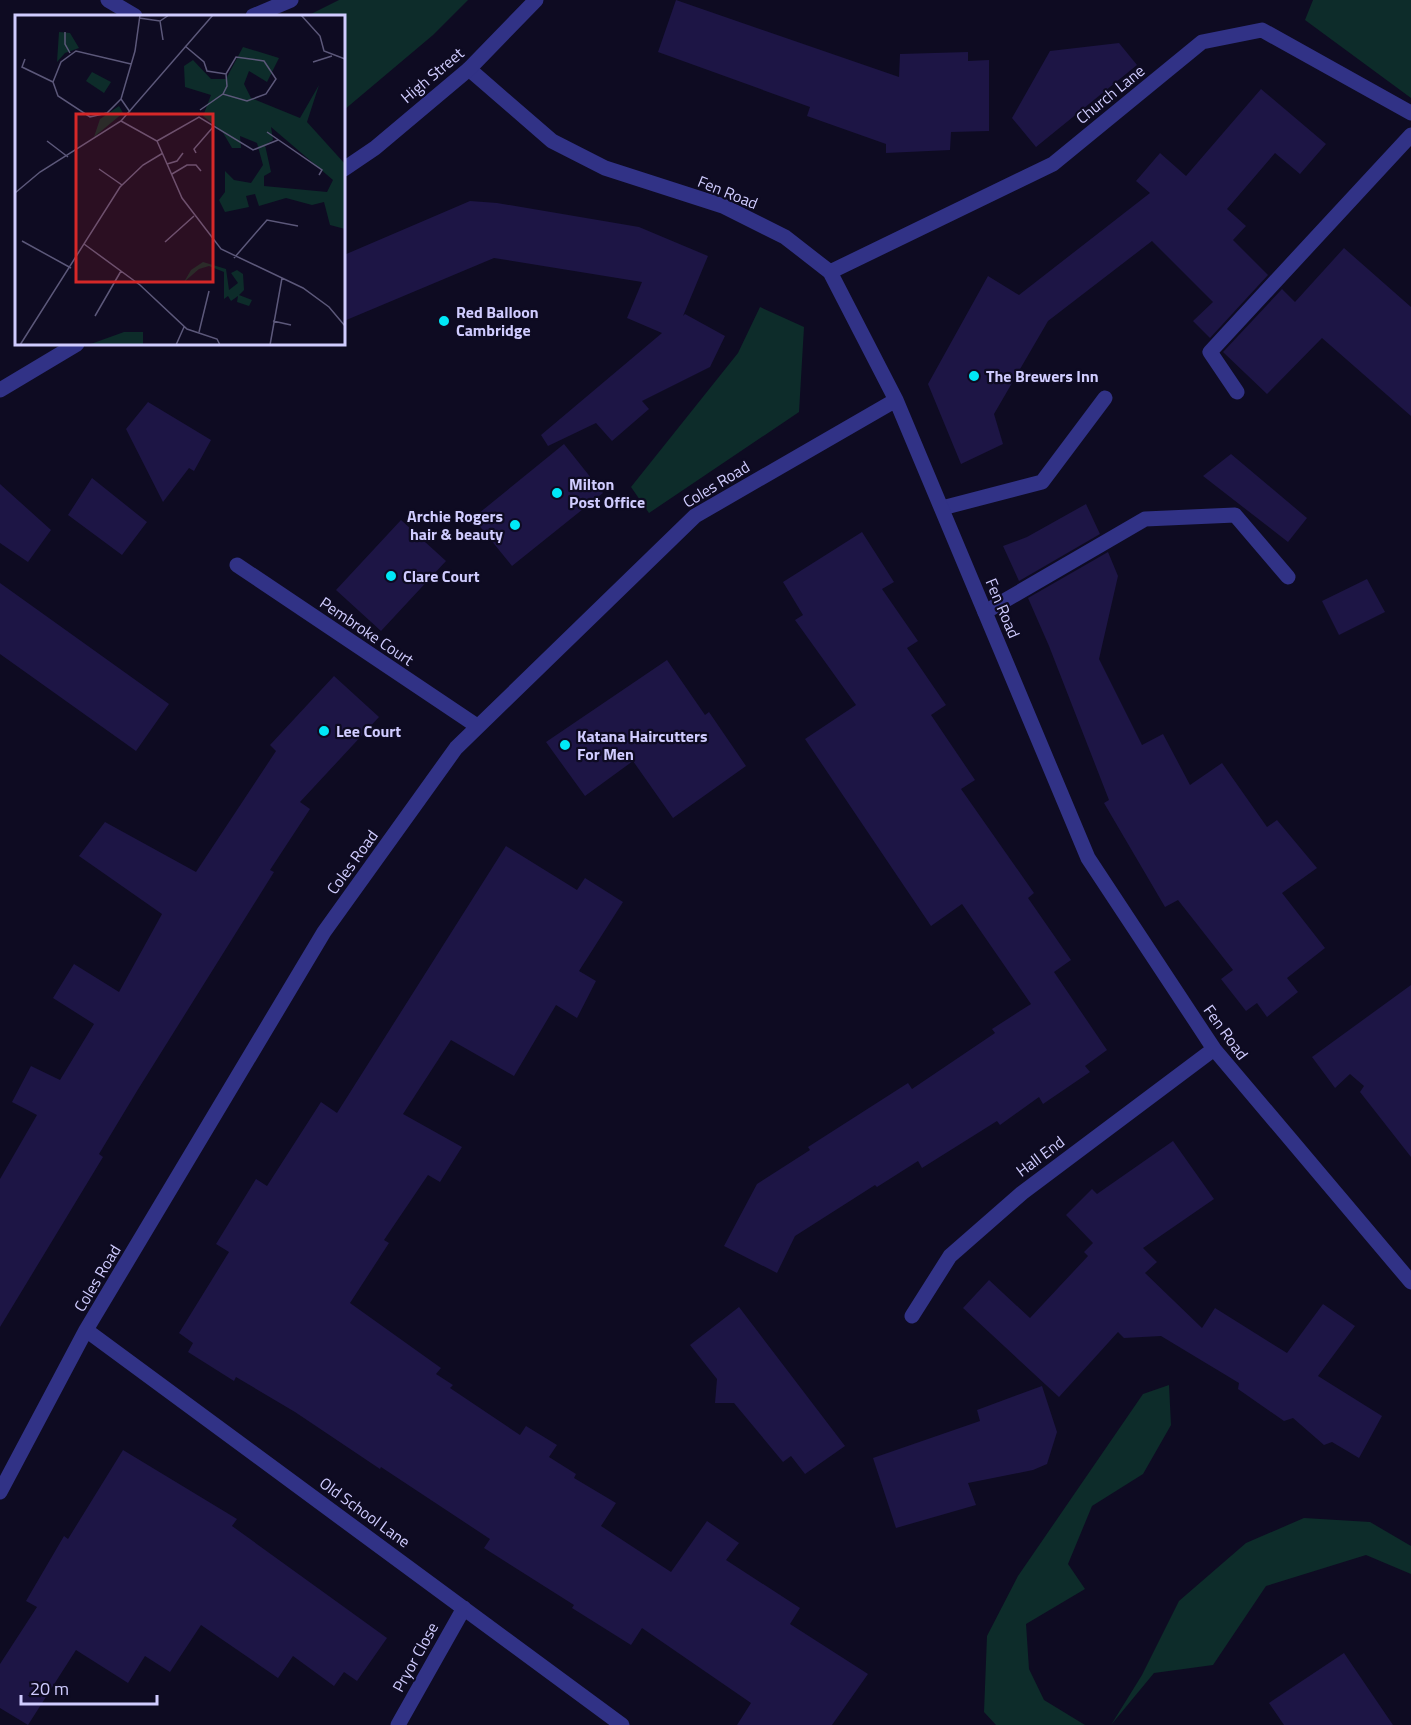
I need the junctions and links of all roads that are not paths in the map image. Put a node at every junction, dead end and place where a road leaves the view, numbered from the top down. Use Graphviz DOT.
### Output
graph roads {
  1 [pos="108,0"];
  2 [pos="291,0"];
  3 [pos="536,0"];
  4 [pos="133,15"];
  5 [pos="255,15"];
  6 [pos="468,69"];
  7 [pos="1411,112"];
  8 [pos="1411,135"];
  9 [pos="345,168"];
  10 [pos="830,272"];
  11 [pos="75,345"];
  12 [pos="0,390"];
  13 [pos="1237,392"];
  14 [pos="1106,398"];
  15 [pos="896,400"];
  16 [pos="942,508"];
  17 [pos="237,565"];
  18 [pos="1288,577"];
  19 [pos="985,612"];
  20 [pos="477,726"];
  21 [pos="1214,1049"];
  22 [pos="1411,1282"];
  23 [pos="912,1316"];
  24 [pos="86,1330"];
  25 [pos="0,1492"];
  26 [pos="464,1608"];
  27 [pos="398,1725"];
  28 [pos="622,1725"];
  1 -- 4 [label="street"];
  2 -- 5 [label="street"];
  3 -- 6 [label="street, High Street"];
  6 -- 9 [label="street, High Street"];
  6 -- 10 [label="street, Fen Road"];
  7 -- 10 [label="street, Church Lane"];
  8 -- 13 [label="street"];
  10 -- 15 [label="street, Fen Road"];
  11 -- 12 [label="street"];
  14 -- 16 [label="street"];
  15 -- 16 [label="street, Fen Road"];
  15 -- 20 [label="street, Coles Road"];
  16 -- 19 [label="street, Fen Road"];
  17 -- 20 [label="street, Pembroke Court"];
  18 -- 19 [label="street"];
  19 -- 21 [label="street, Fen Road"];
  20 -- 24 [label="street, Coles Road"];
  21 -- 22 [label="street, Fen Road"];
  21 -- 23 [label="street, Hall End"];
  24 -- 25 [label="street, Coles Road"];
  24 -- 26 [label="street, Old School Lane"];
  26 -- 27 [label="street, Pryor Close"];
  26 -- 28 [label="street, Old School Lane"];
}
